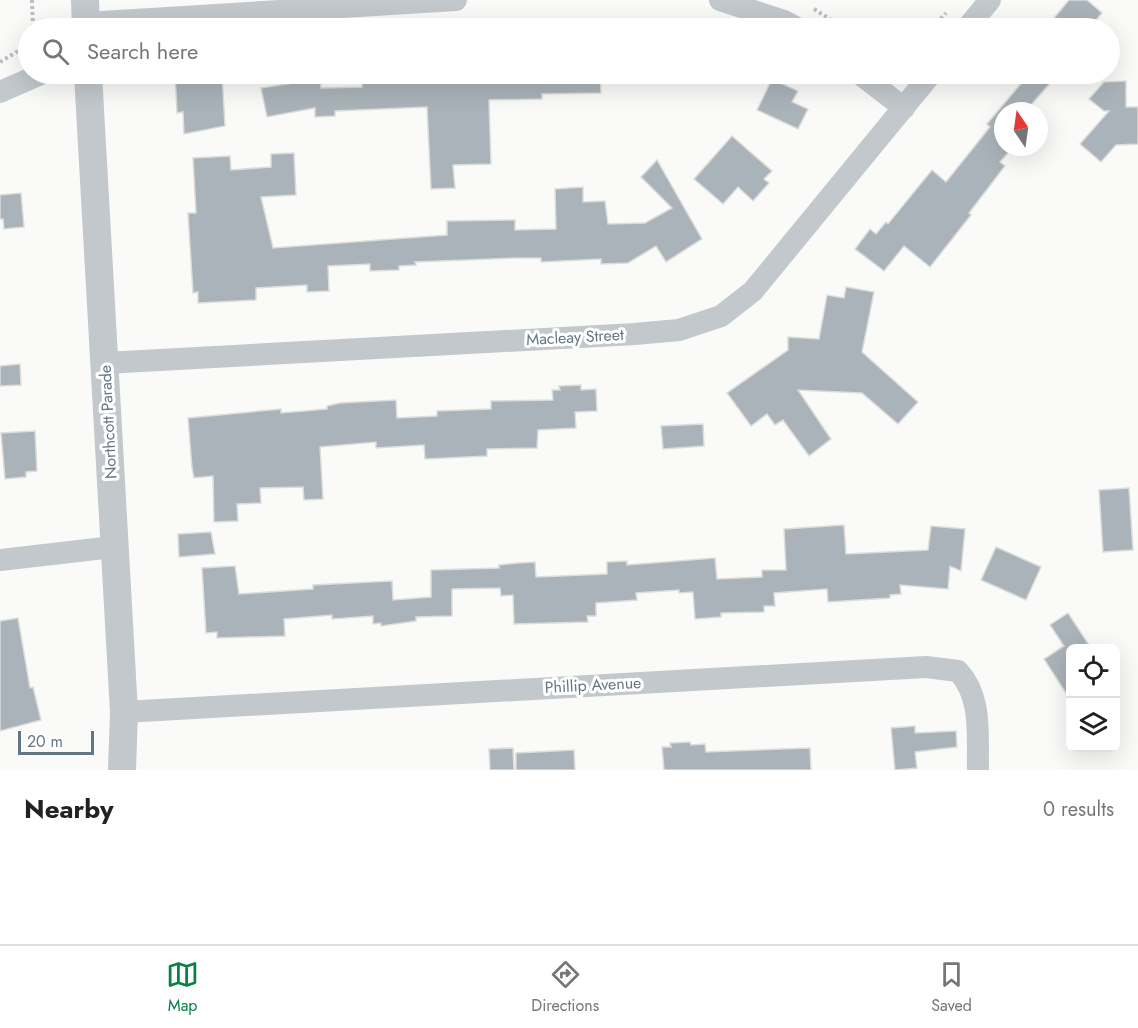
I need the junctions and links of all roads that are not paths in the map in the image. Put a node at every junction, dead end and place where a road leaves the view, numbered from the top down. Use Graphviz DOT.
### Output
graph roads {
  1 [pos="456,0"];
  2 [pos="720,0"];
  3 [pos="990,0"];
  4 [pos="86,17"];
  5 [pos="775,18"];
  6 [pos="975,18"];
  7 [pos="18,84"];
  8 [pos="89,84"];
  9 [pos="873,84"];
  10 [pos="923,84"];
  11 [pos="0,92"];
  12 [pos="904,108"];
  13 [pos="105,363"];
  14 [pos="113,547"];
  15 [pos="0,560"];
  16 [pos="124,712"];
  17 [pos="122,770"];
  18 [pos="978,770"];
  1 -- 4 [label="street"];
  2 -- 5 [label="street"];
  3 -- 6 [label="street"];
  7 -- 11 [label="street"];
  8 -- 13 [label="street, Northcott Parade"];
  9 -- 12 [label="street"];
  10 -- 12 [label="street, Macleay Street"];
  12 -- 13 [label="street, Macleay Street"];
  13 -- 14 [label="street, Northcott Parade"];
  14 -- 15 [label="street"];
  14 -- 16 [label="street, Northcott Parade"];
  16 -- 17 [label="street, Northcott Parade"];
  16 -- 18 [label="street, Phillip Avenue"];
}
